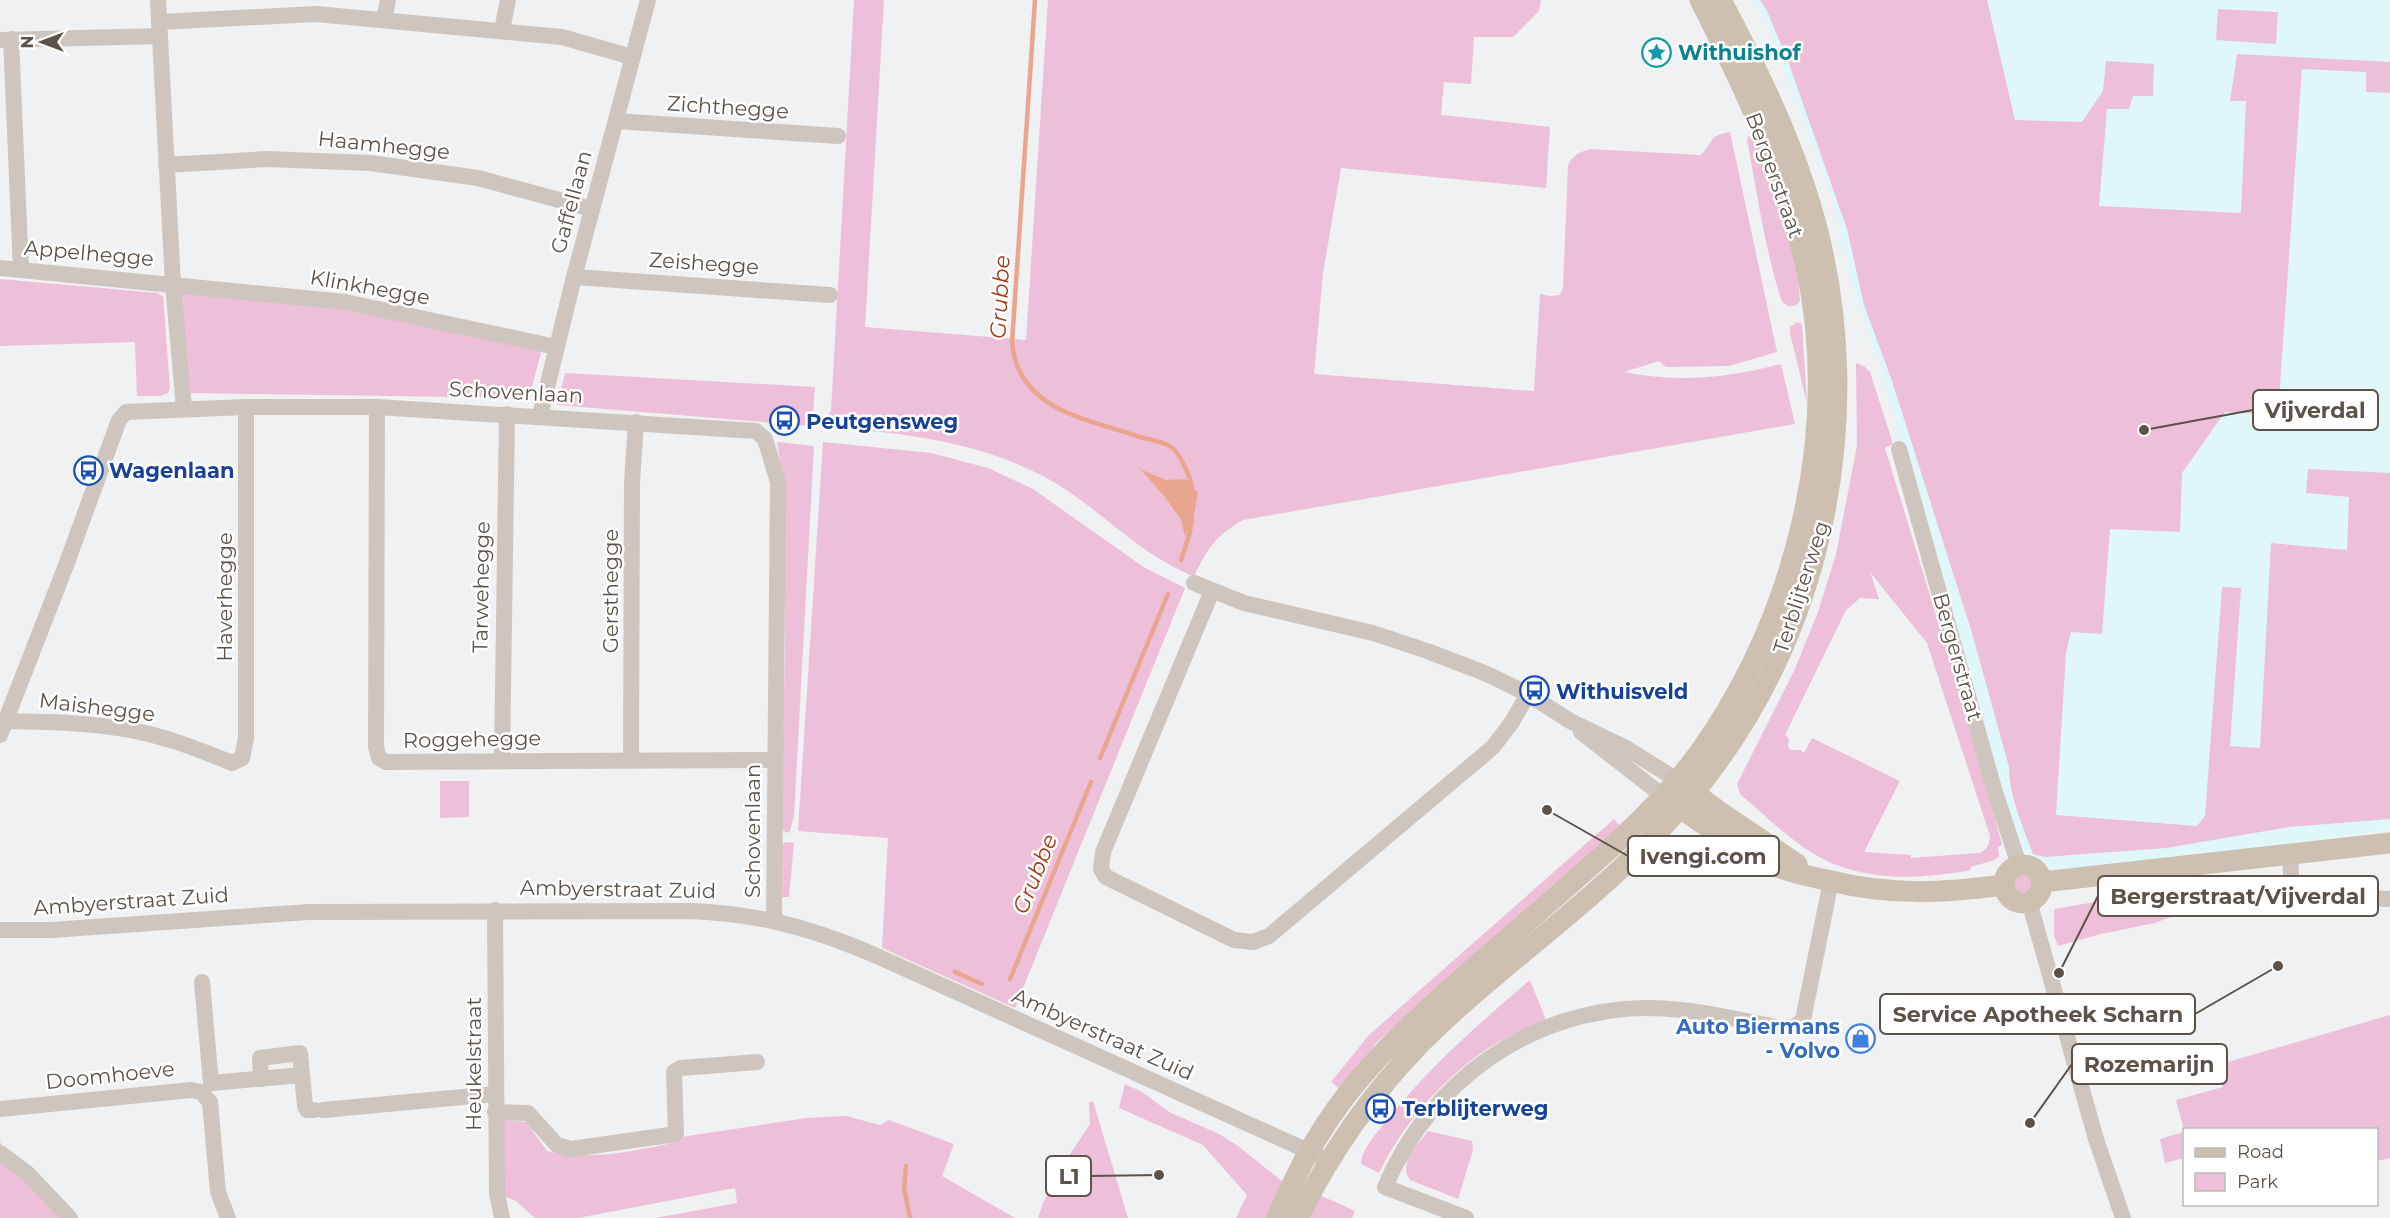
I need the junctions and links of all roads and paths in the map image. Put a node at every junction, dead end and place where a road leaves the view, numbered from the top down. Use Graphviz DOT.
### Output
graph roads {
  1 [pos="158,0"];
  2 [pos="388,0"];
  3 [pos="508,0"];
  4 [pos="648,0"];
  5 [pos="1700,0"];
  6 [pos="1721,0"];
  7 [pos="274,7"];
  8 [pos="384,19"];
  9 [pos="160,29"];
  10 [pos="502,30"];
  11 [pos="6,40"];
  12 [pos="632,57"];
  13 [pos="616,121"];
  14 [pos="838,136"];
  15 [pos="166,165"];
  16 [pos="592,209"];
  17 [pos="0,268"];
  18 [pos="21,270"];
  19 [pos="574,276"];
  20 [pos="173,284"];
  21 [pos="830,295"];
  22 [pos="556,347"];
  23 [pos="1826,359"];
  24 [pos="246,407"];
  25 [pos="377,407"];
  26 [pos="184,409"];
  27 [pos="507,414"];
  28 [pos="540,416"];
  29 [pos="636,422"];
  30 [pos="1899,449"];
  31 [pos="1194,583"];
  32 [pos="1212,591"];
  33 [pos="1528,694"];
  34 [pos="2,726"];
  35 [pos="217,757"];
  36 [pos="631,760"];
  37 [pos="775,760"];
  38 [pos="502,761"];
  39 [pos="1679,794"];
  40 [pos="2390,843"];
  41 [pos="2290,854"];
  42 [pos="2019,865"];
  43 [pos="1831,881"];
  44 [pos="2042,882"];
  45 [pos="2004,885"];
  46 [pos="2390,900"];
  47 [pos="2029,902"];
  48 [pos="495,910"];
  49 [pos="774,920"];
  50 [pos="0,930"];
  51 [pos="202,982"];
  52 [pos="757,1062"];
  53 [pos="206,1088"];
  54 [pos="495,1094"];
  55 [pos="0,1109"];
  56 [pos="495,1112"];
  57 [pos="0,1151"];
  58 [pos="1309,1152"];
  59 [pos="1329,1161"];
  60 [pos="70,1218"];
  61 [pos="228,1218"];
  62 [pos="502,1218"];
  63 [pos="1276,1218"];
  64 [pos="1298,1218"];
  65 [pos="1466,1218"];
  66 [pos="2123,1218"];
  1 -- 9 [label="street"];
  2 -- 8 [label="street"];
  3 -- 10 [label="street"];
  4 -- 12 [label="street, Gaffellaan"];
  5 -- 23 [label="main road, Bergerstraat"];
  6 -- 23 [label="main road, Bergerstraat"];
  7 -- 8 [label="street"];
  7 -- 9 [label="street"];
  8 -- 10 [label="street"];
  9 -- 11 [label="street"];
  9 -- 15 [label="street"];
  10 -- 12 [label="street"];
  11 -- 18 [label="street"];
  12 -- 13 [label="street, Gaffellaan"];
  13 -- 14 [label="street, Zichthegge"];
  13 -- 16 [label="street, Gaffellaan"];
  15 -- 16 [label="street, Haamhegge"];
  15 -- 20 [label="street"];
  16 -- 19 [label="street, Gaffellaan"];
  17 -- 18 [label="street, Appelhegge"];
  18 -- 20 [label="street, Appelhegge"];
  19 -- 21 [label="street, Zeishegge"];
  19 -- 22 [label="street, Gaffellaan"];
  20 -- 22 [label="street, Klinkhegge"];
  20 -- 26 [label="street"];
  22 -- 28 [label="street, Gaffellaan"];
  23 -- 39 [label="main road, Terblijterweg"];
  24 -- 25 [label="street, Schovenlaan"];
  24 -- 26 [label="street, Schovenlaan"];
  24 -- 35 [label="street, Haverhegge"];
  25 -- 27 [label="street, Schovenlaan"];
  25 -- 38 [label="street, Roggehegge"];
  26 -- 34 [label="street, Schovenlaan"];
  27 -- 28 [label="street, Schovenlaan"];
  27 -- 38 [label="street, Tarwehegge"];
  28 -- 29 [label="street, Schovenlaan"];
  29 -- 36 [label="street, Gersthegge"];
  29 -- 37 [label="street, Schovenlaan"];
  30 -- 42 [label="street, Bergerstraat"];
  31 -- 32 [label="street"];
  32 -- 33 [label="street"];
  32 -- 33 [label="street"];
  33 -- 39 [label="street"];
  34 -- 35 [label="street, Maishegge"];
  36 -- 37 [label="street, Roggehegge"];
  36 -- 38 [label="street, Roggehegge"];
  37 -- 49 [label="street, Schovenlaan"];
  39 -- 43 [label="main road"];
  39 -- 58 [label="main road, Terblijterweg"];
  39 -- 59 [label="main road, Terblijterweg"];
  40 -- 41 [label="main road"];
  41 -- 44 [label="main road"];
  41 -- 46 [label="street"];
  42 -- 44 [label="main road"];
  42 -- 45 [label="main road"];
  43 -- 45 [label="main road"];
  43 -- 65 [label="street"];
  44 -- 47 [label="main road"];
  45 -- 47 [label="main road"];
  47 -- 66 [label="street"];
  48 -- 49 [label="street, Ambyerstraat Zuid"];
  48 -- 50 [label="street, Ambyerstraat Zuid"];
  48 -- 54 [label="street, Heukelstraat"];
  49 -- 58 [label="street, Ambyerstraat Zuid"];
  51 -- 53 [label="street"];
  52 -- 56 [label="street"];
  53 -- 54 [label="street"];
  53 -- 55 [label="street, Doomhoeve"];
  53 -- 61 [label="street, Doomhoeve"];
  54 -- 56 [label="street, Heukelstraat"];
  56 -- 62 [label="street, Heukelstraat"];
  57 -- 60 [label="street"];
  58 -- 59 [label="street, Ambyerstraat Zuid"];
  58 -- 63 [label="main road, Terblijterweg"];
  59 -- 64 [label="main road, Terblijterweg"];
}
